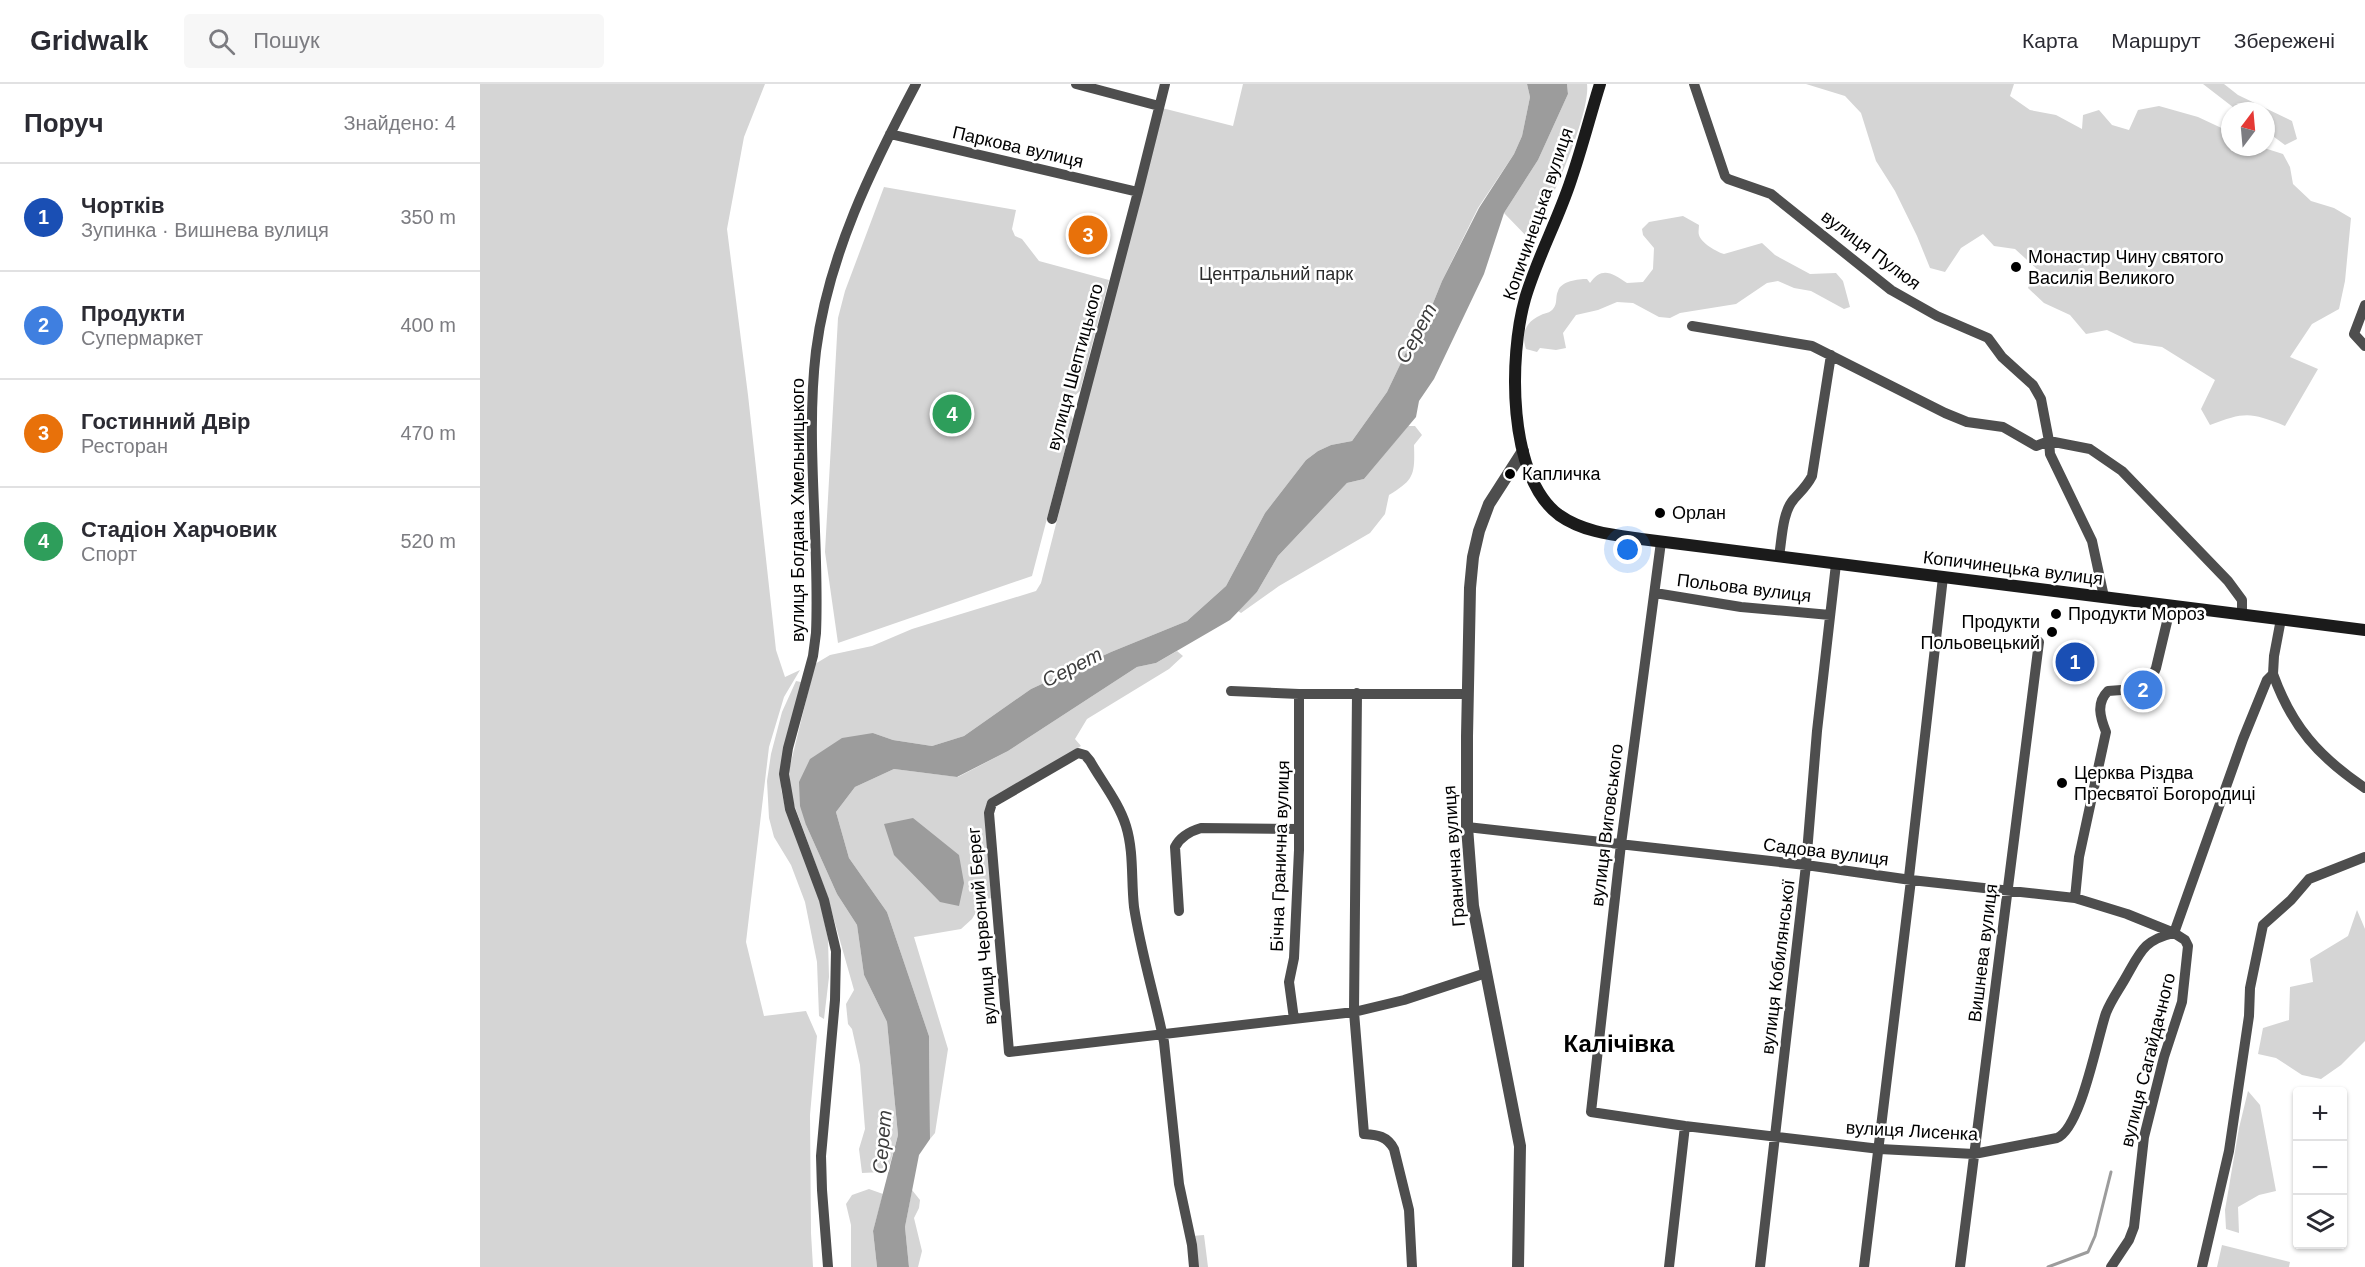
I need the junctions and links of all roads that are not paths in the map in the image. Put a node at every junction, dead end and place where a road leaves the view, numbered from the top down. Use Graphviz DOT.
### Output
graph roads {
  1 [pos="916,84"];
  2 [pos="1076,84"];
  3 [pos="1165,84"];
  4 [pos="1600,84"];
  5 [pos="1694,84"];
  6 [pos="1159,106"];
  7 [pos="890,134"];
  8 [pos="1138,192"];
  9 [pos="2365,305"];
  10 [pos="1692,326"];
  11 [pos="2365,346"];
  12 [pos="1831,356"];
  13 [pos="2049,441"];
  14 [pos="1523,451"];
  15 [pos="1052,519"];
  16 [pos="1661,542"];
  17 [pos="1779,556"];
  18 [pos="1836,564"];
  19 [pos="1943,577"];
  20 [pos="1655,593"];
  21 [pos="2104,597"];
  22 [pos="2170,605"];
  23 [pos="2242,614"];
  24 [pos="1830,615"];
  25 [pos="2281,619"];
  26 [pos="2365,630"];
  27 [pos="2039,642"];
  28 [pos="2273,674"];
  29 [pos="1231,691"];
  30 [pos="1357,693"];
  31 [pos="1299,694"];
  32 [pos="1468,694"];
  33 [pos="2365,788"];
  34 [pos="1467,827"];
  35 [pos="1299,829"];
  36 [pos="1621,844"];
  37 [pos="2365,857"];
  38 [pos="1806,865"];
  39 [pos="1911,880"];
  40 [pos="2008,890"];
  41 [pos="2075,898"];
  42 [pos="1179,911"];
  43 [pos="2175,933"];
  44 [pos="1486,973"];
  45 [pos="1354,1012"];
  46 [pos="1294,1019"];
  47 [pos="1163,1035"];
  48 [pos="1591,1112"];
  49 [pos="1685,1126"];
  50 [pos="1776,1137"];
  51 [pos="1880,1149"];
  52 [pos="1974,1154"];
  53 [pos="828,1267"];
  54 [pos="1194,1267"];
  55 [pos="1412,1267"];
  56 [pos="1518,1267"];
  57 [pos="1669,1267"];
  58 [pos="1760,1267"];
  59 [pos="1864,1267"];
  60 [pos="1960,1267"];
  61 [pos="2111,1267"];
  62 [pos="2202,1267"];
  1 -- 7 [label="street, вулиця Богдана Хмельницького"];
  2 -- 6 [label="street"];
  3 -- 6 [label="street, вулиця Шептицького"];
  4 -- 14 [label="main road, Копичинецька вулиця"];
  5 -- 13 [label="street, вулиця Пулюя"];
  6 -- 8 [label="street, вулиця Шептицького"];
  7 -- 8 [label="street, Паркова вулиця"];
  7 -- 53 [label="street, вулиця Богдана Хмельницького"];
  8 -- 15 [label="street, вулиця Шептицького"];
  9 -- 11 [label="street"];
  10 -- 12 [label="street"];
  12 -- 13 [label="street"];
  12 -- 17 [label="street"];
  13 -- 21 [label="street, вулиця Пулюя"];
  13 -- 23 [label="street"];
  14 -- 16 [label="main road, Копичинецька вулиця"];
  14 -- 32 [label="street, Гранична вулиця"];
  16 -- 17 [label="main road, Копичинецька вулиця"];
  16 -- 20 [label="street, вулиця Виговського"];
  17 -- 18 [label="main road, Копичинецька вулиця"];
  18 -- 19 [label="main road, Копичинецька вулиця"];
  18 -- 24 [label="street, вулиця Кобилянської"];
  19 -- 21 [label="main road, Копичинецька вулиця"];
  19 -- 39 [label="street"];
  20 -- 24 [label="street, Польова вулиця"];
  20 -- 36 [label="street, вулиця Виговського"];
  21 -- 22 [label="main road, Копичинецька вулиця"];
  22 -- 23 [label="main road, Копичинецька вулиця"];
  22 -- 41 [label="street"];
  23 -- 25 [label="main road, Копичинецька вулиця"];
  24 -- 38 [label="street, вулиця Кобилянської"];
  25 -- 26 [label="main road, Копичинецька вулиця"];
  25 -- 28 [label="street"];
  27 -- 40 [label="street, Вишнева вулиця"];
  28 -- 33 [label="street"];
  28 -- 43 [label="street"];
  29 -- 31 [label="street"];
  30 -- 31 [label="street"];
  30 -- 32 [label="street"];
  30 -- 45 [label="street"];
  31 -- 35 [label="street, Бічна Гранична вулиця"];
  32 -- 34 [label="street, Гранична вулиця"];
  34 -- 36 [label="street, Садова вулиця"];
  34 -- 44 [label="street, Гранична вулиця"];
  35 -- 42 [label="street"];
  35 -- 46 [label="street, Бічна Гранична вулиця"];
  36 -- 38 [label="street, Садова вулиця"];
  36 -- 48 [label="street, вулиця Виговського"];
  37 -- 62 [label="street"];
  38 -- 39 [label="street, Садова вулиця"];
  38 -- 50 [label="street, вулиця Кобилянської"];
  39 -- 40 [label="street, Садова вулиця"];
  39 -- 51 [label="street"];
  40 -- 41 [label="street, Садова вулиця"];
  40 -- 52 [label="street, Вишнева вулиця"];
  41 -- 43 [label="street, Садова вулиця"];
  43 -- 52 [label="street, вулиця Лисенка"];
  43 -- 61 [label="street, вулиця Сагайдачного"];
  44 -- 45 [label="street"];
  44 -- 56 [label="street, Гранична вулиця"];
  45 -- 46 [label="street"];
  45 -- 55 [label="street"];
  46 -- 47 [label="street"];
  47 -- 47 [label="street, вулиця Червоний Берег"];
  47 -- 54 [label="street"];
  48 -- 49 [label="street, вулиця Лисенка"];
  49 -- 50 [label="street, вулиця Лисенка"];
  49 -- 57 [label="street"];
  50 -- 51 [label="street, вулиця Лисенка"];
  50 -- 58 [label="street, вулиця Кобилянської"];
  51 -- 52 [label="street, вулиця Лисенка"];
  51 -- 59 [label="street"];
  52 -- 60 [label="street, Вишнева вулиця"];
}
